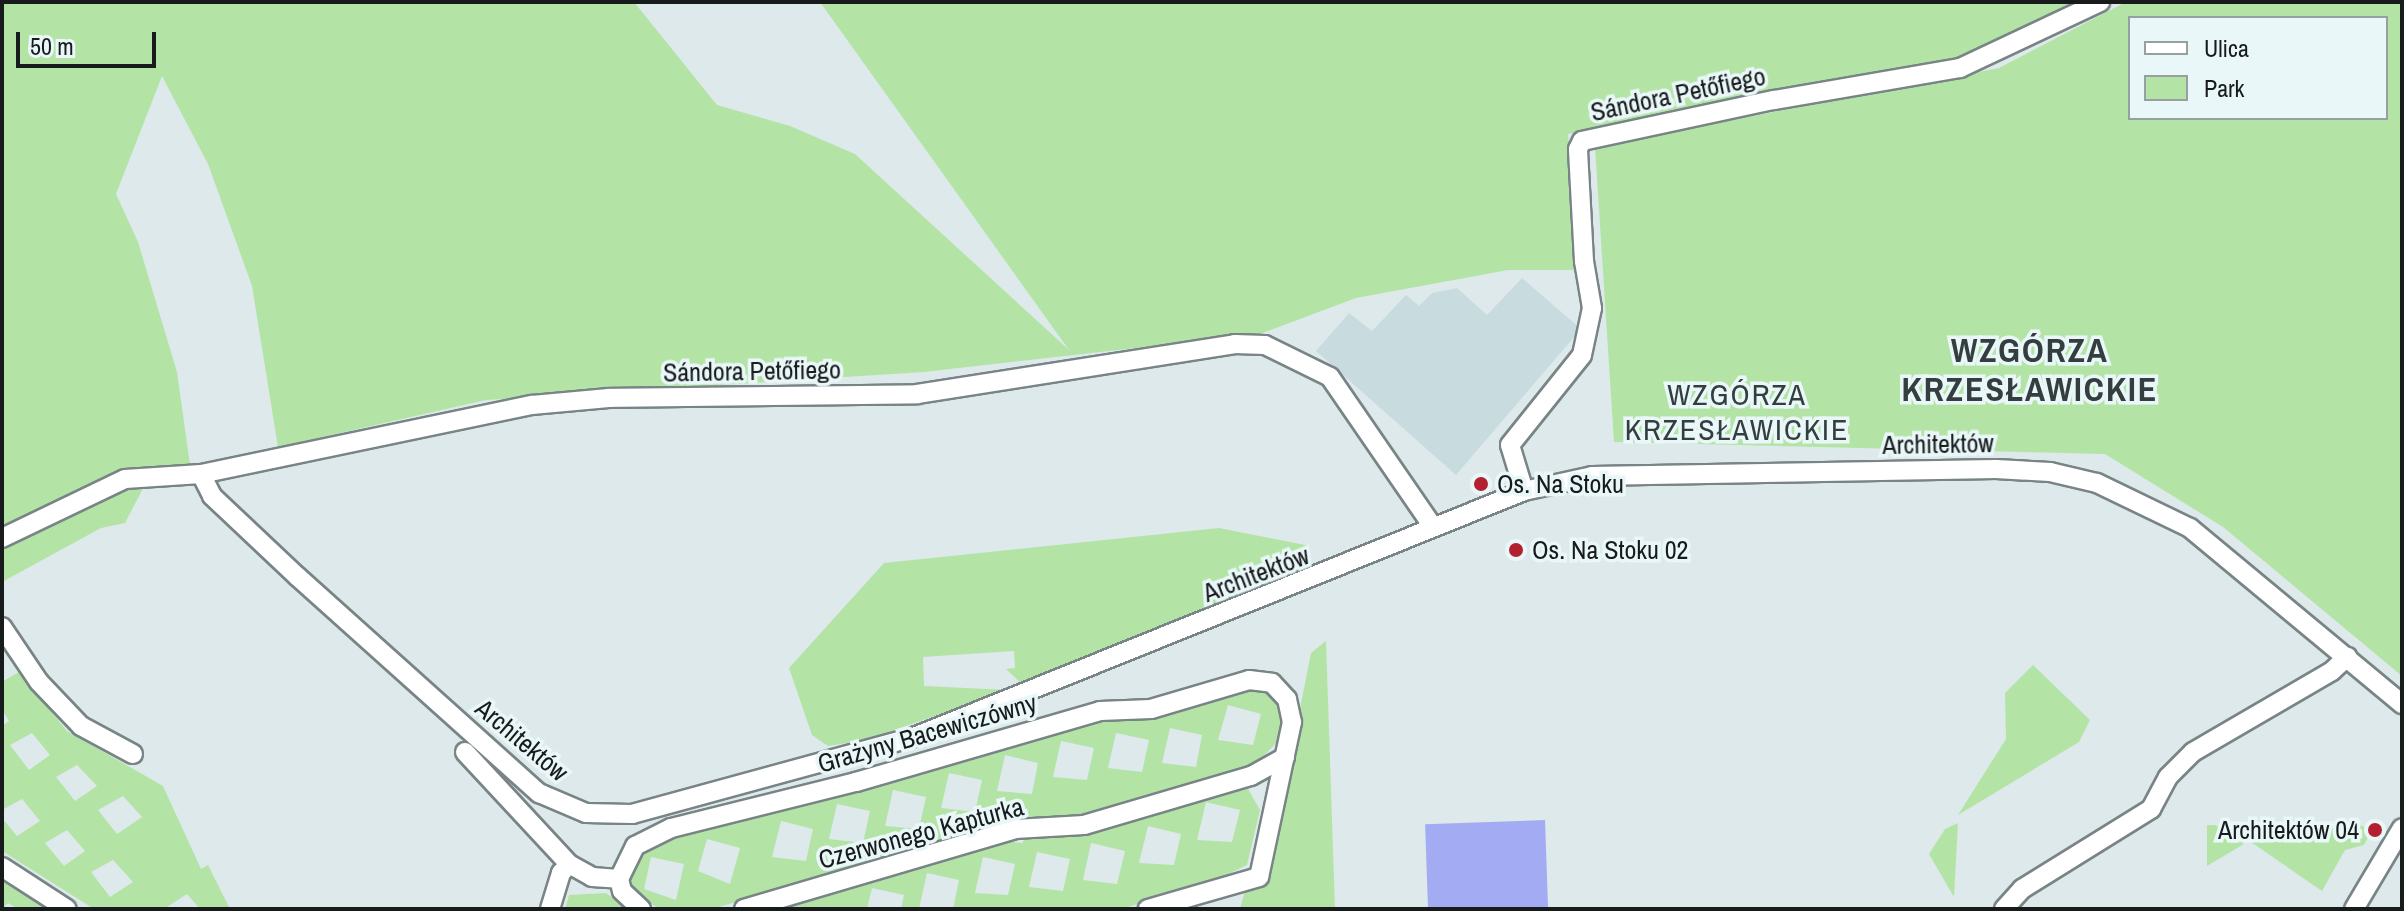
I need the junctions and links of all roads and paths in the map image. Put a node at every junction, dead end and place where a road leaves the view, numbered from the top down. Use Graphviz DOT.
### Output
graph roads {
  1 [pos="2100,2"];
  2 [pos="201,474"];
  3 [pos="1524,491"];
  4 [pos="1433,527"];
  5 [pos="2,538"];
  6 [pos="2,627"];
  7 [pos="2347,657"];
  8 [pos="2402,704"];
  9 [pos="465,752"];
  10 [pos="133,754"];
  11 [pos="1285,757"];
  12 [pos="1251,776"];
  13 [pos="1275,803"];
  14 [pos="2402,828"];
  15 [pos="569,864"];
  16 [pos="2,867"];
  17 [pos="619,879"];
  18 [pos="67,909"];
  19 [pos="550,909"];
  20 [pos="641,909"];
  21 [pos="744,909"];
  22 [pos="1148,909"];
  23 [pos="2004,909"];
  24 [pos="2354,909"];
  1 -- 3 [label="street, Sándora Petőfiego"];
  2 -- 4 [label="street, Sándora Petőfiego"];
  2 -- 4 [label="street, Architektów"];
  2 -- 5 [label="street, Sándora Petőfiego"];
  3 -- 4 [label="street, Architektów"];
  3 -- 7 [label="street, Architektów"];
  6 -- 10 [label="street"];
  7 -- 8 [label="street, Architektów"];
  7 -- 23 [label="street"];
  9 -- 15 [label="street"];
  11 -- 12 [label="street, Czerwonego Kapturka"];
  11 -- 13 [label="street"];
  11 -- 17 [label="street, Grażyny Bacewiczówny"];
  12 -- 13 [label="street"];
  12 -- 21 [label="street, Czerwonego Kapturka"];
  13 -- 22 [label="street"];
  14 -- 24 [label="street"];
  15 -- 17 [label="street"];
  15 -- 19 [label="street"];
  16 -- 18 [label="street"];
  17 -- 20 [label="street"];
}
